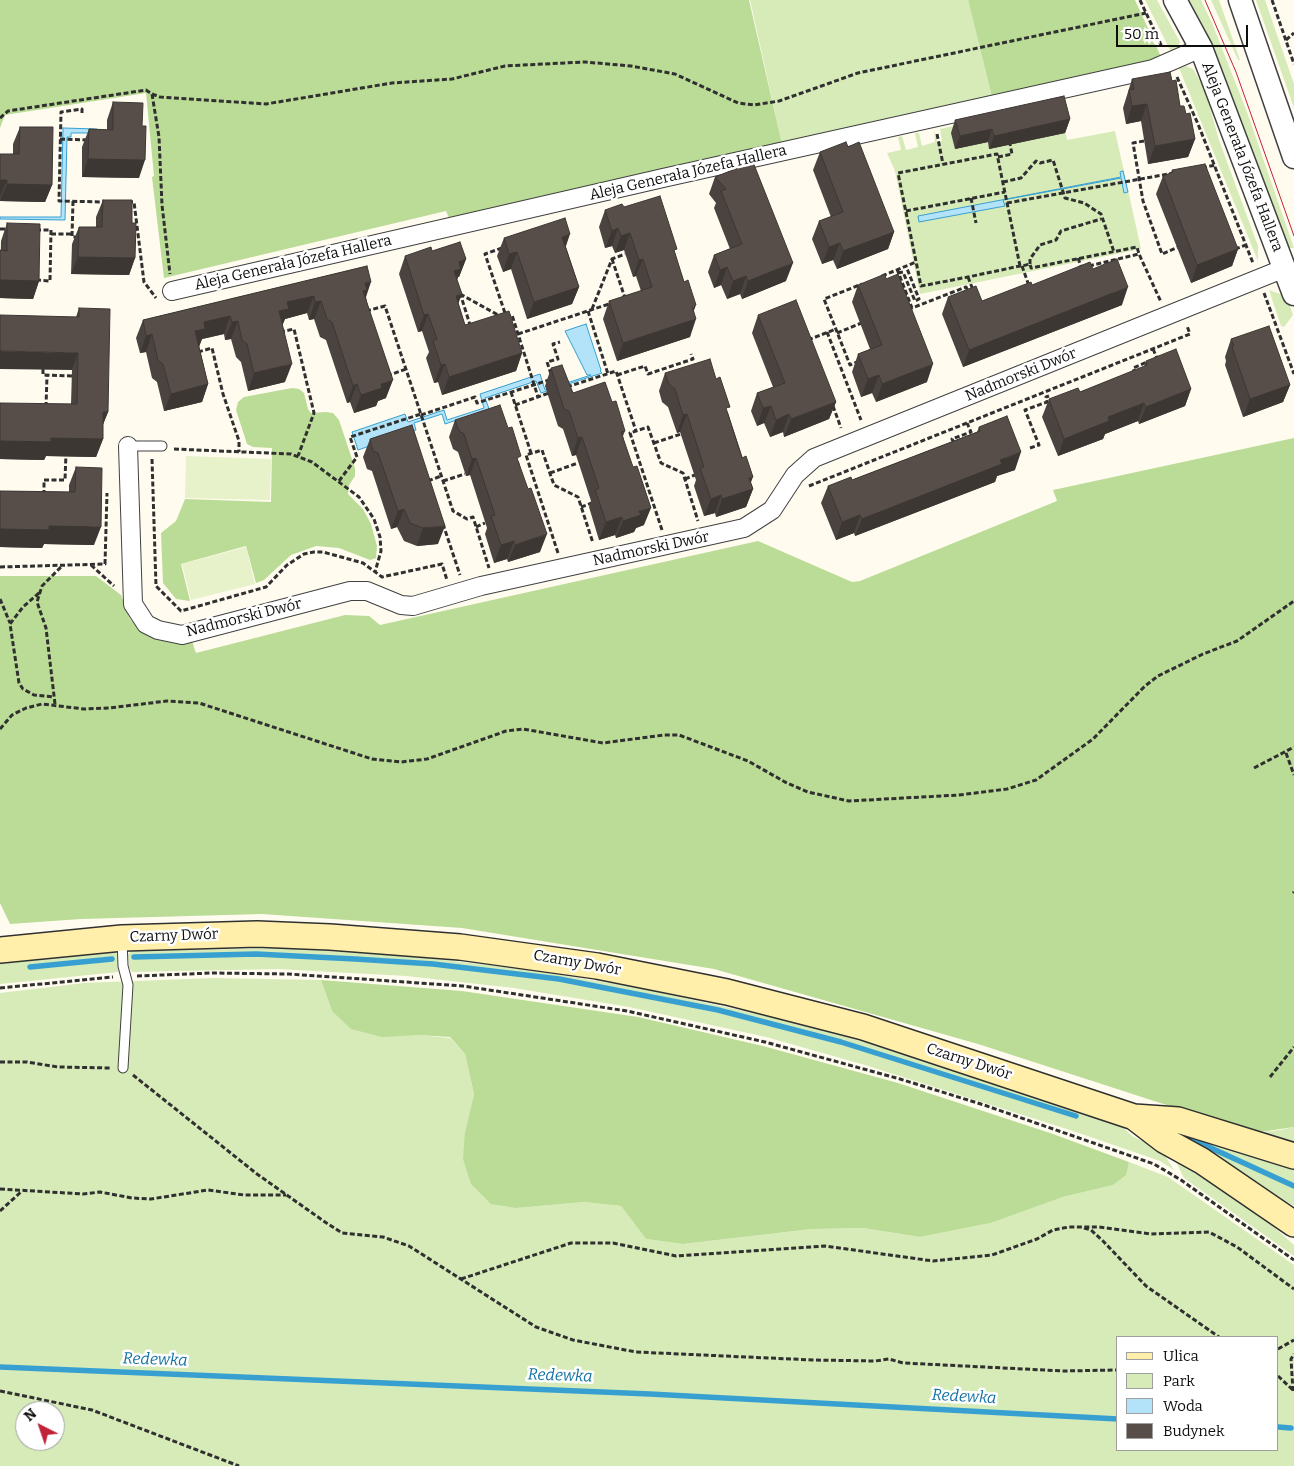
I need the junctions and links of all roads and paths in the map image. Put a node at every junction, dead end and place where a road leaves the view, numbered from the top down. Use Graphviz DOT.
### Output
graph roads {
  1 [pos="1140,0"];
  2 [pos="1175,0"];
  3 [pos="1240,0"];
  4 [pos="1272,0"];
  5 [pos="1146,12"];
  6 [pos="1294,33"];
  7 [pos="1286,40"];
  8 [pos="1201,48"];
  9 [pos="1164,50"];
  10 [pos="1294,64"];
  11 [pos="1182,88"];
  12 [pos="152,94"];
  13 [pos="82,113"];
  14 [pos="0,118"];
  15 [pos="63,139"];
  16 [pos="96,140"];
  17 [pos="1144,141"];
  18 [pos="939,142"];
  19 [pos="1010,144"];
  20 [pos="1294,156"];
  21 [pos="998,157"];
  22 [pos="944,164"];
  23 [pos="1215,166"];
  24 [pos="1196,169"];
  25 [pos="1177,172"];
  26 [pos="1139,179"];
  27 [pos="1003,182"];
  28 [pos="53,183"];
  29 [pos="59,183"];
  30 [pos="1063,190"];
  31 [pos="1005,192"];
  32 [pos="971,198"];
  33 [pos="1007,200"];
  34 [pos="73,201"];
  35 [pos="108,202"];
  36 [pos="125,202"];
  37 [pos="906,211"];
  38 [pos="1101,219"];
  39 [pos="976,223"];
  40 [pos="0,229"];
  41 [pos="17,229"];
  42 [pos="34,230"];
  43 [pos="51,234"];
  44 [pos="72,234"];
  45 [pos="80,237"];
  46 [pos="1188,244"];
  47 [pos="1246,245"];
  48 [pos="504,248"];
  49 [pos="1230,251"];
  50 [pos="1114,252"];
  51 [pos="625,254"];
  52 [pos="1139,254"];
  53 [pos="1078,258"];
  54 [pos="612,259"];
  55 [pos="916,262"];
  56 [pos="1030,264"];
  57 [pos="906,266"];
  58 [pos="1021,266"];
  59 [pos="1087,266"];
  60 [pos="1290,266"];
  61 [pos="1082,269"];
  62 [pos="898,271"];
  63 [pos="1073,272"];
  64 [pos="1090,273"];
  65 [pos="142,275"];
  66 [pos="879,277"];
  67 [pos="968,277"];
  68 [pos="33,280"];
  69 [pos="870,281"];
  70 [pos="1028,283"];
  71 [pos="1019,287"];
  72 [pos="1031,289"];
  73 [pos="1260,290"];
  74 [pos="172,291"];
  75 [pos="973,291"];
  76 [pos="452,292"];
  77 [pos="460,294"];
  78 [pos="1294,294"];
  79 [pos="632,296"];
  80 [pos="976,297"];
  81 [pos="625,298"];
  82 [pos="1161,302"];
  83 [pos="590,310"];
  84 [pos="361,312"];
  85 [pos="504,318"];
  86 [pos="495,321"];
  87 [pos="865,322"];
  88 [pos="1191,322"];
  89 [pos="479,326"];
  90 [pos="471,328"];
  91 [pos="466,330"];
  92 [pos="836,331"];
  93 [pos="827,332"];
  94 [pos="278,333"];
  95 [pos="518,334"];
  96 [pos="807,340"];
  97 [pos="560,342"];
  98 [pos="801,342"];
  99 [pos="810,348"];
  100 [pos="1153,349"];
  101 [pos="195,353"];
  102 [pos="691,354"];
  103 [pos="863,359"];
  104 [pos="406,369"];
  105 [pos="43,370"];
  106 [pos="1293,372"];
  107 [pos="1283,373"];
  108 [pos="608,374"];
  109 [pos="617,375"];
  110 [pos="47,376"];
  111 [pos="72,376"];
  112 [pos="1136,376"];
  113 [pos="380,378"];
  114 [pos="535,384"];
  115 [pos="565,388"];
  116 [pos="556,391"];
  117 [pos="1047,391"];
  118 [pos="511,392"];
  119 [pos="538,396"];
  120 [pos="1049,396"];
  121 [pos="1053,399"];
  122 [pos="832,403"];
  123 [pos="515,405"];
  124 [pos="36,407"];
  125 [pos="46,407"];
  126 [pos="46,413"];
  127 [pos="421,417"];
  128 [pos="860,418"];
  129 [pos="967,423"];
  130 [pos="840,425"];
  131 [pos="636,431"];
  132 [pos="681,434"];
  133 [pos="654,443"];
  134 [pos="128,446"];
  135 [pos="152,446"];
  136 [pos="162,446"];
  137 [pos="955,446"];
  138 [pos="1030,448"];
  139 [pos="66,452"];
  140 [pos="239,452"];
  141 [pos="531,453"];
  142 [pos="298,456"];
  143 [pos="578,463"];
  144 [pos="550,473"];
  145 [pos="465,474"];
  146 [pos="695,475"];
  147 [pos="441,476"];
  148 [pos="834,477"];
  149 [pos="685,479"];
  150 [pos="339,481"];
  151 [pos="428,481"];
  152 [pos="443,481"];
  153 [pos="836,482"];
  154 [pos="419,484"];
  155 [pos="431,490"];
  156 [pos="801,490"];
  157 [pos="107,493"];
  158 [pos="36,494"];
  159 [pos="44,494"];
  160 [pos="44,503"];
  161 [pos="592,504"];
  162 [pos="581,507"];
  163 [pos="696,512"];
  164 [pos="440,517"];
  165 [pos="486,523"];
  166 [pos="476,527"];
  167 [pos="591,536"];
  168 [pos="664,536"];
  169 [pos="486,559"];
  170 [pos="560,559"];
  171 [pos="62,566"];
  172 [pos="0,567"];
  173 [pos="376,572"];
  174 [pos="461,581"];
  175 [pos="454,582"];
  176 [pos="361,590"];
  177 [pos="39,593"];
  178 [pos="0,599"];
  179 [pos="1294,601"];
  180 [pos="10,624"];
  181 [pos="54,697"];
  182 [pos="55,704"];
  183 [pos="0,729"];
  184 [pos="1294,747"];
  185 [pos="1286,753"];
  186 [pos="1254,768"];
  187 [pos="1294,775"];
  188 [pos="122,938"];
  189 [pos="0,950"];
  190 [pos="126,977"];
  191 [pos="0,988"];
  192 [pos="1294,1047"];
  193 [pos="0,1062"];
  194 [pos="123,1068"];
  195 [pos="1270,1077"];
  196 [pos="1134,1118"];
  197 [pos="1294,1156"];
  198 [pos="0,1188"];
  199 [pos="23,1191"];
  200 [pos="286,1195"];
  201 [pos="0,1211"];
  202 [pos="1294,1224"];
  203 [pos="1081,1227"];
  204 [pos="1294,1260"];
  205 [pos="461,1279"];
  206 [pos="1294,1290"];
  207 [pos="1218,1336"];
  208 [pos="1294,1340"];
  209 [pos="1279,1348"];
  210 [pos="1294,1354"];
  211 [pos="1116,1370"];
  212 [pos="1279,1377"];
  213 [pos="0,1391"];
  214 [pos="1294,1391"];
  215 [pos="239,1466"];
  1 -- 5 [label="path"];
  2 -- 8 [label="street, Aleja Generała Józefa Hallera"];
  3 -- 20 [label="street"];
  4 -- 7 [label="path"];
  5 -- 9 [label="path"];
  5 -- 12 [label="path"];
  6 -- 7 [label="path"];
  7 -- 10 [label="path"];
  8 -- 60 [label="street, Aleja Generała Józefa Hallera"];
  8 -- 74 [label="street, Aleja Generała Józefa Hallera"];
  11 -- 23 [label="path"];
  12 -- 14 [label="path"];
  12 -- 74 [label="path"];
  13 -- 15 [label="path"];
  15 -- 16 [label="path"];
  15 -- 29 [label="path"];
  17 -- 26 [label="path"];
  18 -- 22 [label="path"];
  19 -- 21 [label="path"];
  21 -- 22 [label="path"];
  21 -- 27 [label="path"];
  22 -- 37 [label="path"];
  23 -- 24 [label="path"];
  23 -- 47 [label="path"];
  25 -- 26 [label="path"];
  26 -- 30 [label="path"];
  26 -- 46 [label="path"];
  27 -- 30 [label="path"];
  27 -- 31 [label="path"];
  28 -- 29 [label="path"];
  29 -- 34 [label="path"];
  30 -- 33 [label="path"];
  30 -- 38 [label="path"];
  31 -- 32 [label="path"];
  31 -- 33 [label="path"];
  32 -- 37 [label="path"];
  32 -- 39 [label="path"];
  33 -- 58 [label="path"];
  34 -- 35 [label="path"];
  34 -- 44 [label="path"];
  36 -- 65 [label="path"];
  37 -- 55 [label="path"];
  38 -- 50 [label="path"];
  38 -- 56 [label="path"];
  40 -- 41 [label="path"];
  42 -- 43 [label="path"];
  43 -- 44 [label="path"];
  43 -- 68 [label="path"];
  44 -- 45 [label="path"];
  47 -- 49 [label="path"];
  47 -- 73 [label="path"];
  48 -- 85 [label="path"];
  50 -- 52 [label="path"];
  50 -- 53 [label="path"];
  51 -- 54 [label="path"];
  52 -- 59 [label="path"];
  52 -- 82 [label="path"];
  53 -- 56 [label="path"];
  53 -- 61 [label="path"];
  54 -- 81 [label="path"];
  54 -- 83 [label="path"];
  55 -- 57 [label="path"];
  55 -- 67 [label="path"];
  56 -- 58 [label="path"];
  57 -- 62 [label="path"];
  57 -- 62 [label="path"];
  58 -- 67 [label="path"];
  58 -- 70 [label="path"];
  59 -- 61 [label="path"];
  59 -- 64 [label="path"];
  60 -- 73 [label="street, Nadmorski Dwór"];
  60 -- 78 [label="street, Aleja Generała Józefa Hallera"];
  61 -- 63 [label="path"];
  62 -- 66 [label="path"];
  62 -- 75 [label="path"];
  67 -- 75 [label="path"];
  69 -- 92 [label="path"];
  70 -- 71 [label="path"];
  70 -- 72 [label="path"];
  73 -- 106 [label="path"];
  73 -- 176 [label="street, Nadmorski Dwór"];
  75 -- 80 [label="path"];
  76 -- 77 [label="path"];
  77 -- 85 [label="path"];
  77 -- 90 [label="path"];
  79 -- 81 [label="path"];
  81 -- 83 [label="path"];
  83 -- 95 [label="path"];
  83 -- 108 [label="path"];
  84 -- 104 [label="path"];
  85 -- 86 [label="path"];
  85 -- 95 [label="path"];
  87 -- 92 [label="path"];
  88 -- 100 [label="path"];
  89 -- 90 [label="path"];
  90 -- 91 [label="path"];
  92 -- 93 [label="path"];
  92 -- 103 [label="path"];
  93 -- 96 [label="path"];
  93 -- 128 [label="path"];
  94 -- 142 [label="path"];
  95 -- 114 [label="path"];
  96 -- 98 [label="path"];
  96 -- 99 [label="path"];
  97 -- 114 [label="path"];
  100 -- 112 [label="path"];
  100 -- 117 [label="path"];
  101 -- 140 [label="path"];
  102 -- 109 [label="path"];
  104 -- 113 [label="path"];
  104 -- 127 [label="path"];
  105 -- 110 [label="path"];
  106 -- 107 [label="path"];
  108 -- 109 [label="path"];
  108 -- 115 [label="path"];
  109 -- 131 [label="path"];
  110 -- 111 [label="path"];
  110 -- 125 [label="path"];
  114 -- 118 [label="path"];
  114 -- 119 [label="path"];
  116 -- 119 [label="path"];
  117 -- 120 [label="path"];
  117 -- 129 [label="path"];
  118 -- 123 [label="path"];
  118 -- 127 [label="path"];
  119 -- 123 [label="path"];
  120 -- 121 [label="path"];
  120 -- 138 [label="path"];
  122 -- 130 [label="path"];
  123 -- 141 [label="path"];
  124 -- 125 [label="path"];
  125 -- 126 [label="path"];
  127 -- 147 [label="path"];
  127 -- 150 [label="path"];
  129 -- 137 [label="path"];
  129 -- 148 [label="path"];
  131 -- 133 [label="path"];
  131 -- 168 [label="path"];
  132 -- 133 [label="path"];
  133 -- 149 [label="path"];
  134 -- 135 [label="lane"];
  134 -- 176 [label="street, Nadmorski Dwór"];
  135 -- 136 [label="lane"];
  135 -- 173 [label="path"];
  136 -- 140 [label="path"];
  139 -- 159 [label="path"];
  140 -- 142 [label="path"];
  141 -- 144 [label="path"];
  141 -- 170 [label="path"];
  142 -- 150 [label="path"];
  143 -- 144 [label="path"];
  144 -- 162 [label="path"];
  145 -- 152 [label="path"];
  146 -- 149 [label="path"];
  147 -- 151 [label="path"];
  147 -- 152 [label="path"];
  148 -- 153 [label="path"];
  148 -- 156 [label="path"];
  149 -- 163 [label="path"];
  150 -- 173 [label="path"];
  151 -- 154 [label="path"];
  151 -- 155 [label="path"];
  152 -- 166 [label="path"];
  157 -- 171 [label="path"];
  158 -- 159 [label="path"];
  159 -- 160 [label="path"];
  161 -- 162 [label="path"];
  162 -- 167 [label="path"];
  164 -- 174 [label="path"];
  165 -- 166 [label="path"];
  166 -- 169 [label="path"];
  171 -- 172 [label="path"];
  171 -- 177 [label="path"];
  173 -- 175 [label="path"];
  173 -- 176 [label="path"];
  177 -- 180 [label="path"];
  177 -- 181 [label="path"];
  178 -- 180 [label="path"];
  179 -- 182 [label="path"];
  180 -- 181 [label="path"];
  181 -- 182 [label="path"];
  182 -- 183 [label="path"];
  184 -- 185 [label="path"];
  185 -- 186 [label="path"];
  185 -- 187 [label="path"];
  188 -- 189 [label="main road, Czarny Dwór"];
  188 -- 190 [label="lane"];
  188 -- 196 [label="main road, Czarny Dwór"];
  190 -- 191 [label="path"];
  190 -- 194 [label="lane"];
  190 -- 204 [label="path"];
  192 -- 195 [label="path"];
  193 -- 194 [label="path"];
  194 -- 200 [label="path"];
  196 -- 197 [label="main road, Czarny Dwór"];
  196 -- 202 [label="main road, Czarny Dwór"];
  198 -- 199 [label="path"];
  199 -- 200 [label="path"];
  199 -- 201 [label="path"];
  200 -- 205 [label="path"];
  203 -- 205 [label="path"];
  203 -- 206 [label="path"];
  203 -- 207 [label="path"];
  205 -- 211 [label="path"];
  208 -- 209 [label="path"];
  210 -- 214 [label="path"];
  212 -- 214 [label="path"];
  213 -- 215 [label="path"];
}
